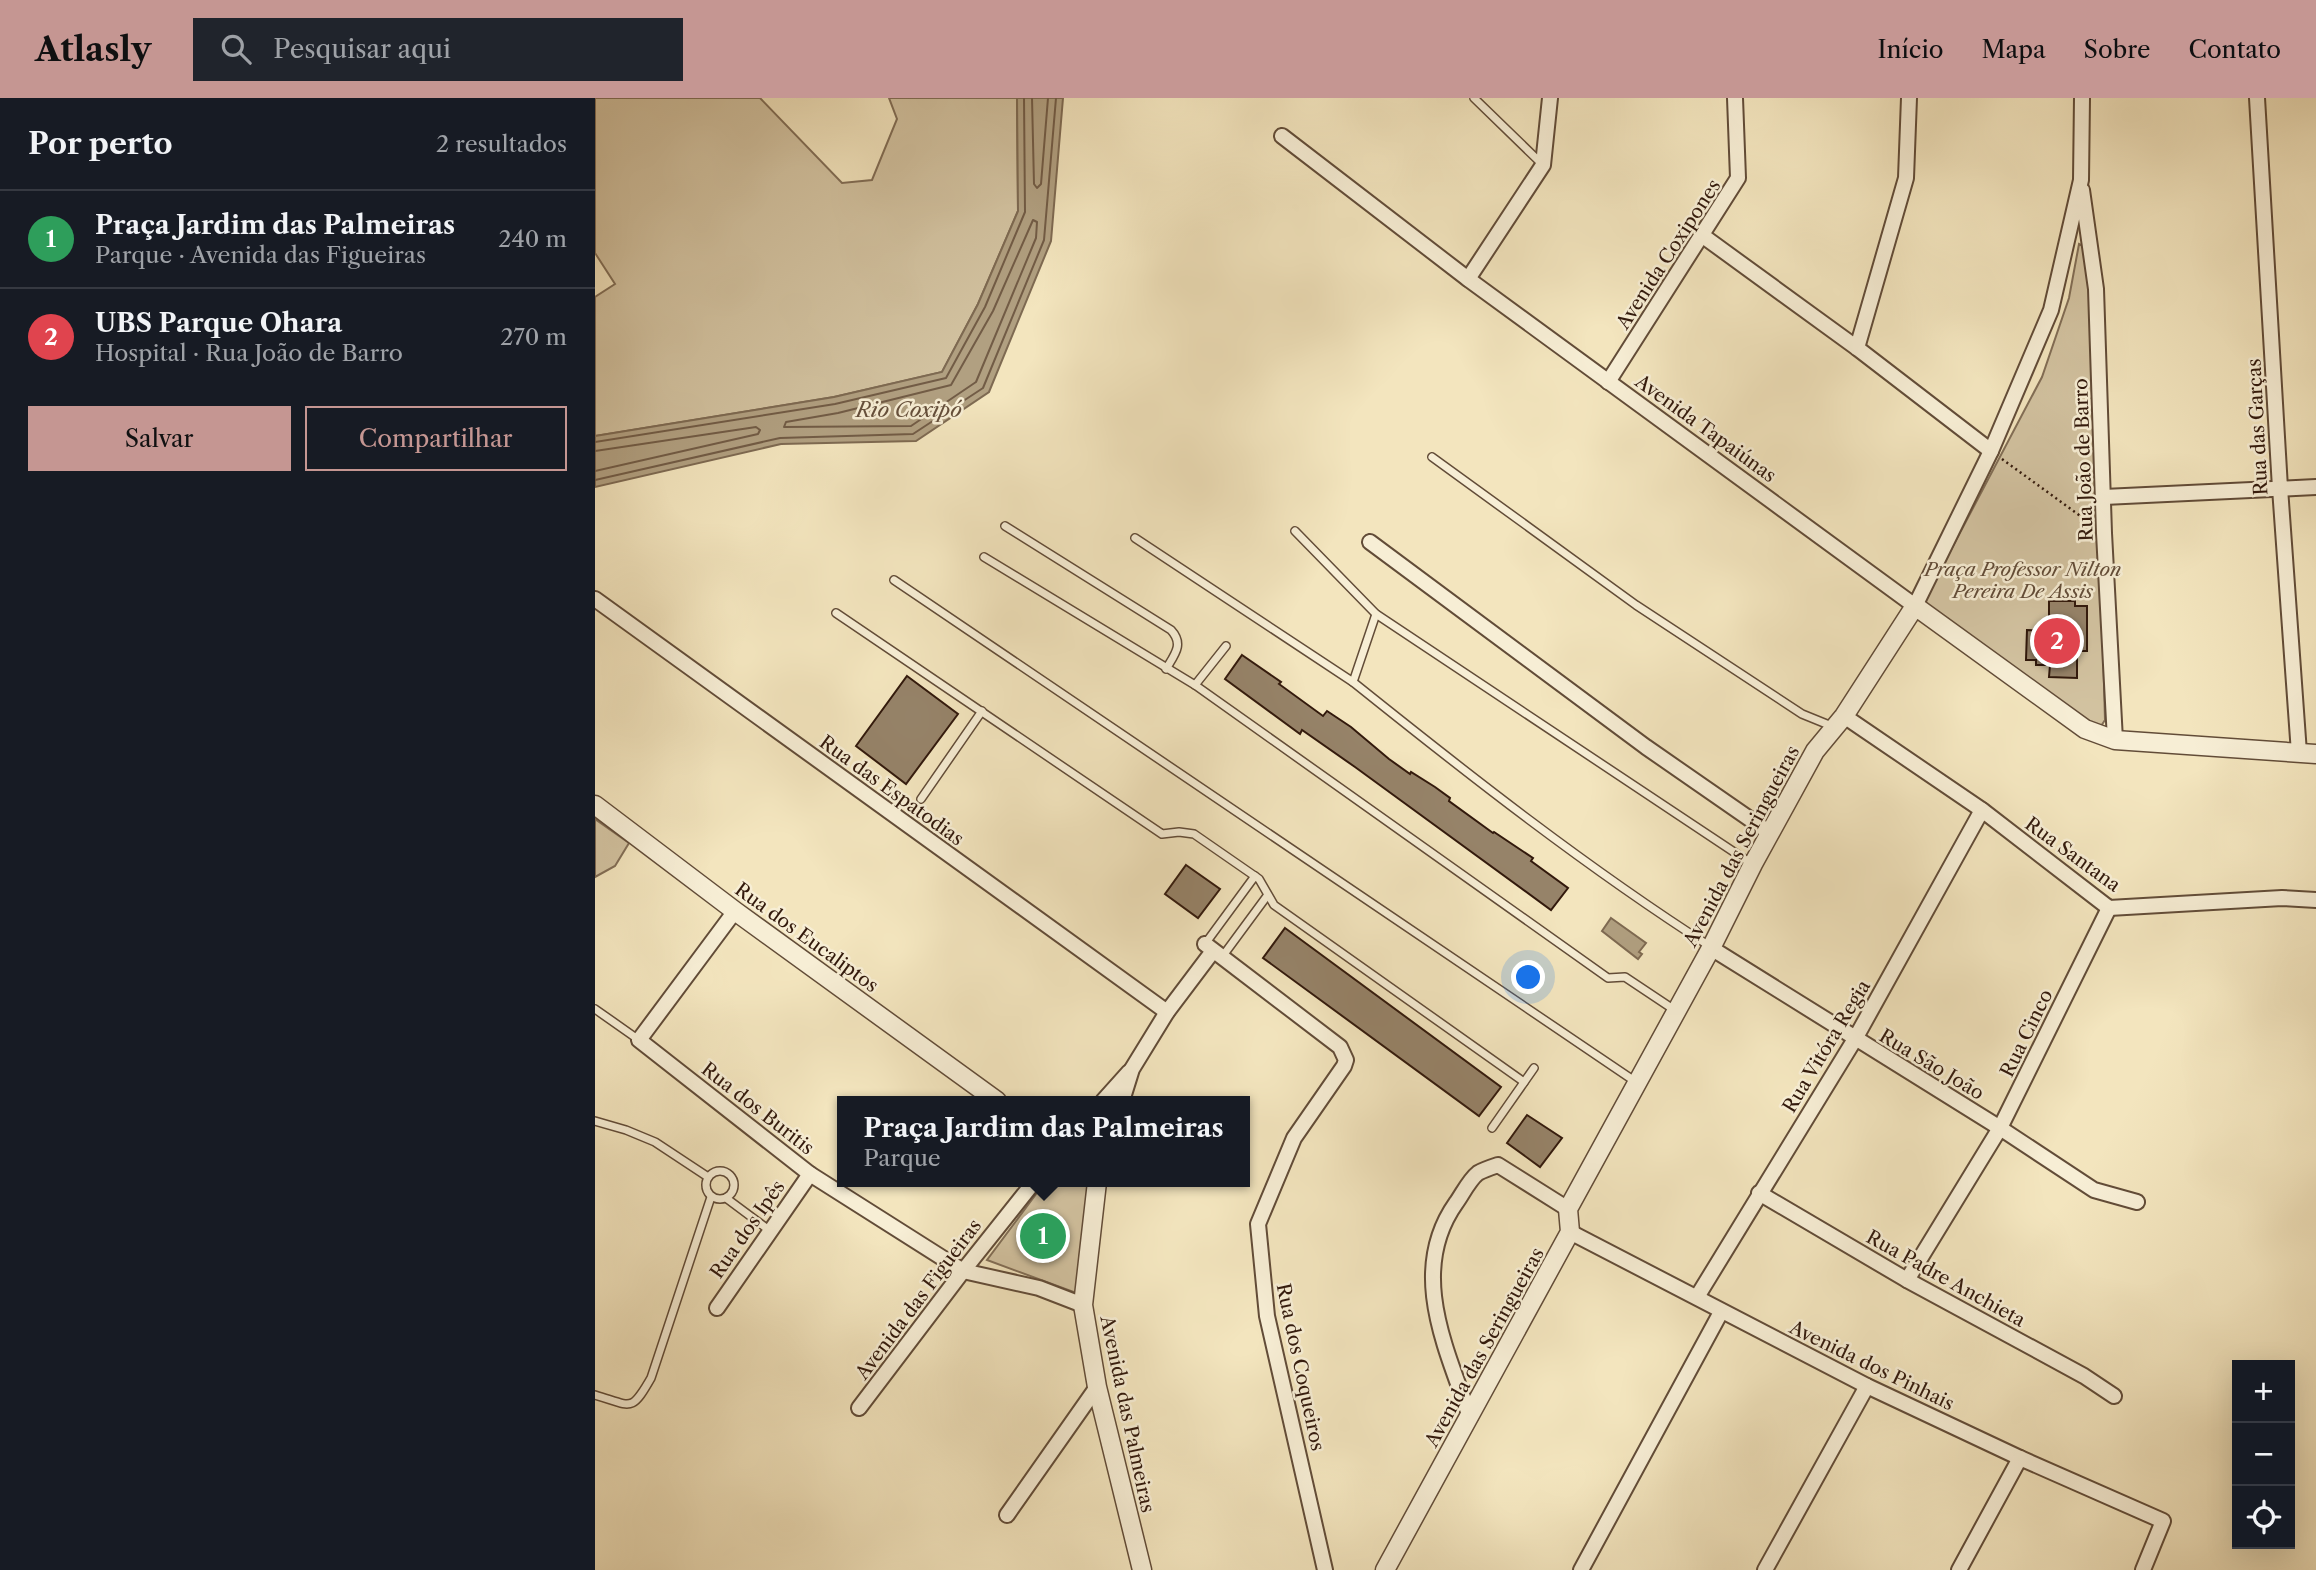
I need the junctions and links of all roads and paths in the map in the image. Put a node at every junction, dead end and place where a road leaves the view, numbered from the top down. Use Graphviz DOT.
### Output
graph roads {
  1 [pos="1473,98"];
  2 [pos="1550,98"];
  3 [pos="1735,98"];
  4 [pos="1909,98"];
  5 [pos="2081,98"];
  6 [pos="2257,98"];
  7 [pos="1282,136"];
  8 [pos="1543,164"];
  9 [pos="2081,180"];
  10 [pos="1703,236"];
  11 [pos="1468,279"];
  12 [pos="1857,348"];
  13 [pos="1608,382"];
  14 [pos="1990,451"];
  15 [pos="1432,457"];
  16 [pos="2316,486"];
  17 [pos="2280,488"];
  18 [pos="2104,497"];
  19 [pos="1005,526"];
  20 [pos="1295,531"];
  21 [pos="2104,533"];
  22 [pos="1135,538"];
  23 [pos="1370,542"];
  24 [pos="984,557"];
  25 [pos="894,580"];
  26 [pos="595,599"];
  27 [pos="1915,606"];
  28 [pos="836,614"];
  29 [pos="1376,614"];
  30 [pos="1226,646"];
  31 [pos="1166,668"];
  32 [pos="1353,682"];
  33 [pos="1195,685"];
  34 [pos="982,711"];
  35 [pos="1839,722"];
  36 [pos="2115,740"];
  37 [pos="2307,753"];
  38 [pos="922,799"];
  39 [pos="595,804"];
  40 [pos="1982,810"];
  41 [pos="1770,833"];
  42 [pos="1753,864"];
  43 [pos="1255,876"];
  44 [pos="1268,897"];
  45 [pos="2316,900"];
  46 [pos="2109,908"];
  47 [pos="735,911"];
  48 [pos="1711,948"];
  49 [pos="1213,951"];
  50 [pos="595,1009"];
  51 [pos="1676,1011"];
  52 [pos="1167,1012"];
  53 [pos="1855,1039"];
  54 [pos="639,1040"];
  55 [pos="1534,1068"];
  56 [pos="1132,1069"];
  57 [pos="1524,1082"];
  58 [pos="1636,1082"];
  59 [pos="990,1096"];
  60 [pos="1108,1096"];
  61 [pos="1124,1096"];
  62 [pos="595,1121"];
  63 [pos="1492,1128"];
  64 [pos="2000,1128"];
  65 [pos="810,1174"];
  66 [pos="708,1177"];
  67 [pos="1030,1187"];
  68 [pos="1096,1187"];
  69 [pos="1759,1193"];
  70 [pos="712,1197"];
  71 [pos="726,1198"];
  72 [pos="2137,1202"];
  73 [pos="1568,1209"];
  74 [pos="769,1230"];
  75 [pos="1570,1232"];
  76 [pos="963,1271"];
  77 [pos="1907,1280"];
  78 [pos="1696,1297"];
  79 [pos="1083,1305"];
  80 [pos="717,1308"];
  81 [pos="1721,1312"];
  82 [pos="1867,1386"];
  83 [pos="1097,1387"];
  84 [pos="595,1395"];
  85 [pos="2114,1396"];
  86 [pos="859,1408"];
  87 [pos="1470,1417"];
  88 [pos="2020,1458"];
  89 [pos="1007,1515"];
  90 [pos="1142,1570"];
  91 [pos="1325,1570"];
  92 [pos="1385,1570"];
  93 [pos="1581,1570"];
  94 [pos="1765,1570"];
  95 [pos="1959,1570"];
  96 [pos="2143,1570"];
  1 -- 8 [label="lane"];
  2 -- 8 [label="street"];
  3 -- 10 [label="street, Avenida Coxipones"];
  4 -- 12 [label="street"];
  5 -- 9 [label="street, Avenida das Seringueiras"];
  6 -- 17 [label="street, Rua das Garças"];
  7 -- 11 [label="street, Avenida Tapaiúnas"];
  8 -- 11 [label="street"];
  9 -- 14 [label="street, Avenida das Seringueiras"];
  9 -- 18 [label="street, Rua João de Barro"];
  10 -- 12 [label="street"];
  10 -- 13 [label="street, Avenida Coxipones"];
  11 -- 13 [label="street, Avenida Tapaiúnas"];
  12 -- 14 [label="street"];
  13 -- 27 [label="street, Avenida Tapaiúnas"];
  14 -- 21 [label="path"];
  14 -- 27 [label="street, Avenida das Seringueiras"];
  15 -- 35 [label="lane"];
  16 -- 17 [label="street"];
  17 -- 18 [label="street"];
  17 -- 37 [label="street, Rua das Garças"];
  18 -- 21 [label="street, Rua João de Barro"];
  19 -- 31 [label="lane"];
  20 -- 29 [label="lane"];
  21 -- 36 [label="street, Rua João de Barro"];
  22 -- 32 [label="lane"];
  23 -- 41 [label="street"];
  24 -- 31 [label="lane"];
  25 -- 58 [label="lane"];
  26 -- 52 [label="street, Rua das Espatodias"];
  27 -- 35 [label="street, Avenida das Seringueiras"];
  27 -- 36 [label="street, Avenida Tapaiúnas"];
  28 -- 34 [label="lane"];
  29 -- 32 [label="lane"];
  29 -- 42 [label="lane"];
  30 -- 33 [label="lane"];
  31 -- 33 [label="lane"];
  32 -- 48 [label="lane"];
  33 -- 51 [label="lane"];
  34 -- 38 [label="lane"];
  34 -- 43 [label="lane"];
  35 -- 40 [label="street, Rua Santana"];
  35 -- 41 [label="street, Avenida das Seringueiras"];
  36 -- 37 [label="street, Avenida Tapaiúnas"];
  39 -- 47 [label="street, Rua dos Eucaliptos"];
  40 -- 46 [label="street, Rua Santana"];
  40 -- 53 [label="street, Rua Vitóra Regia"];
  41 -- 42 [label="street, Avenida das Seringueiras"];
  42 -- 48 [label="street, Avenida das Seringueiras"];
  43 -- 44 [label="lane"];
  43 -- 49 [label="lane"];
  44 -- 49 [label="lane"];
  44 -- 57 [label="lane"];
  45 -- 46 [label="street, Rua Santana"];
  46 -- 64 [label="street, Rua Cinco"];
  47 -- 54 [label="street"];
  47 -- 59 [label="street, Rua dos Eucaliptos"];
  48 -- 51 [label="street, Avenida das Seringueiras"];
  48 -- 53 [label="street, Rua São João"];
  49 -- 52 [label="street"];
  49 -- 91 [label="street, Rua dos Coqueiros"];
  50 -- 54 [label="lane"];
  51 -- 58 [label="street, Avenida das Seringueiras"];
  52 -- 56 [label="street"];
  53 -- 64 [label="street, Rua São João"];
  53 -- 69 [label="street, Rua Vitóra Regia"];
  54 -- 65 [label="street, Rua dos Buritis"];
  55 -- 57 [label="lane"];
  56 -- 60 [label="street"];
  56 -- 61 [label="street"];
  57 -- 63 [label="lane"];
  58 -- 73 [label="street, Avenida das Seringueiras"];
  62 -- 66 [label="lane"];
  64 -- 72 [label="street, Rua São João"];
  64 -- 77 [label="street, Rua Cinco"];
  65 -- 74 [label="street, Rua dos Ipês"];
  65 -- 76 [label="street, Rua dos Buritis"];
  66 -- 70 [label="lane"];
  66 -- 71 [label="lane"];
  67 -- 76 [label="street, Avenida das Figueiras"];
  68 -- 79 [label="street, Avenida das Palmeiras"];
  69 -- 77 [label="street, Rua Padre Anchieta"];
  69 -- 78 [label="street, Rua Vitóra Regia"];
  70 -- 71 [label="lane"];
  70 -- 84 [label="lane"];
  71 -- 74 [label="lane"];
  73 -- 75 [label="street"];
  73 -- 87 [label="street"];
  74 -- 80 [label="street, Rua dos Ipês"];
  75 -- 78 [label="street, Avenida dos Pinhais"];
  75 -- 87 [label="street, Avenida das Seringueiras"];
  76 -- 79 [label="street, Rua dos Buritis"];
  76 -- 86 [label="street, Avenida das Figueiras"];
  77 -- 85 [label="street, Rua Padre Anchieta"];
  78 -- 81 [label="street, Avenida dos Pinhais"];
  79 -- 83 [label="street, Avenida das Palmeiras"];
  81 -- 82 [label="street, Avenida dos Pinhais"];
  81 -- 93 [label="street"];
  82 -- 88 [label="street, Avenida dos Pinhais"];
  82 -- 94 [label="street"];
  83 -- 89 [label="street"];
  83 -- 90 [label="street, Avenida das Palmeiras"];
  87 -- 92 [label="street, Avenida das Seringueiras"];
  88 -- 95 [label="street"];
  88 -- 96 [label="street, Avenida dos Pinhais"];
}
